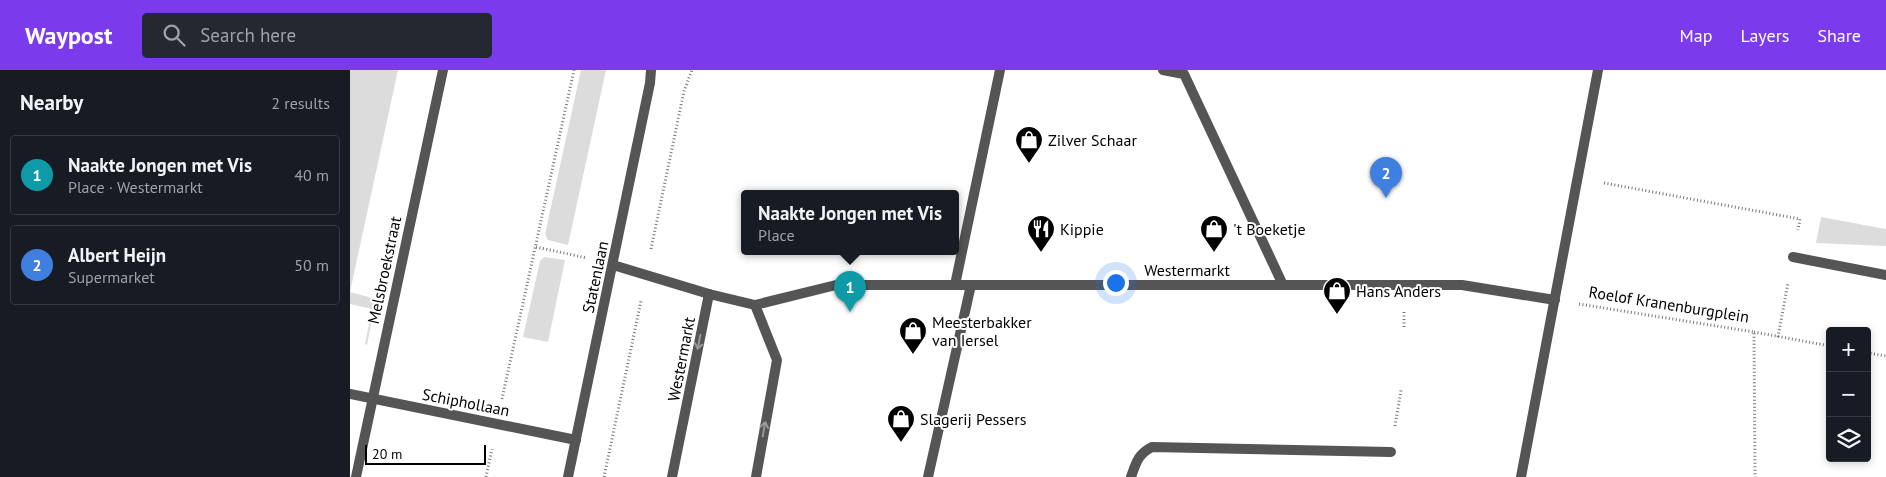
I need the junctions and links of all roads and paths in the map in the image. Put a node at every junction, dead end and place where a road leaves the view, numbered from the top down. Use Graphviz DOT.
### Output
graph roads {
  1 [pos="443,70"];
  2 [pos="574,70"];
  3 [pos="651,70"];
  4 [pos="658,70"];
  5 [pos="1000,70"];
  6 [pos="1163,70"];
  7 [pos="1598,70"];
  8 [pos="650,83"];
  9 [pos="1578,178"];
  10 [pos="536,246"];
  11 [pos="1793,257"];
  12 [pos="614,265"];
  13 [pos="1886,275"];
  14 [pos="1283,284"];
  15 [pos="955,285"];
  16 [pos="971,285"];
  17 [pos="709,294"];
  18 [pos="1555,300"];
  19 [pos="755,305"];
  20 [pos="1754,332"];
  21 [pos="1778,337"];
  22 [pos="1826,345"];
  23 [pos="1871,354"];
  24 [pos="1886,356"];
  25 [pos="350,394"];
  26 [pos="372,398"];
  27 [pos="497,423"];
  28 [pos="576,440"];
  29 [pos="1391,452"];
  30 [pos="356,477"];
  31 [pos="568,477"];
  32 [pos="672,477"];
  33 [pos="756,477"];
  34 [pos="928,477"];
  35 [pos="1131,477"];
  36 [pos="1521,477"];
  37 [pos="1755,477"];
  1 -- 26 [label="street, Melsbroekstraat"];
  2 -- 10 [label="path"];
  3 -- 8 [label="street, Statenlaan"];
  4 -- 8 [label="street, Statenlaan"];
  5 -- 15 [label="street"];
  6 -- 14 [label="street"];
  7 -- 9 [label="street"];
  8 -- 12 [label="street, Statenlaan"];
  9 -- 11 [label="path"];
  9 -- 18 [label="street"];
  10 -- 12 [label="path"];
  10 -- 27 [label="path"];
  11 -- 13 [label="street"];
  11 -- 21 [label="path"];
  12 -- 17 [label="street"];
  12 -- 28 [label="street, Statenlaan"];
  14 -- 16 [label="street, Westermarkt"];
  14 -- 18 [label="street, Westermarkt"];
  15 -- 16 [label="street, Westermarkt"];
  15 -- 19 [label="street, Westermarkt"];
  16 -- 34 [label="street"];
  17 -- 19 [label="street, Westermarkt"];
  17 -- 32 [label="street, Westermarkt, one-way"];
  18 -- 20 [label="path, Roelof Kranenburgplein"];
  18 -- 36 [label="street"];
  33 -- 19 [label="street, one-way"];
  20 -- 21 [label="path"];
  20 -- 37 [label="path, Roelof Kranenburgplein"];
  21 -- 22 [label="path"];
  23 -- 24 [label="path"];
  25 -- 26 [label="street, Schiphollaan"];
  26 -- 27 [label="street, Schiphollaan"];
  26 -- 30 [label="street, Melsbroekstraat"];
  27 -- 28 [label="street, Schiphollaan"];
  28 -- 31 [label="street, Statenlaan"];
  29 -- 35 [label="street"];
}
